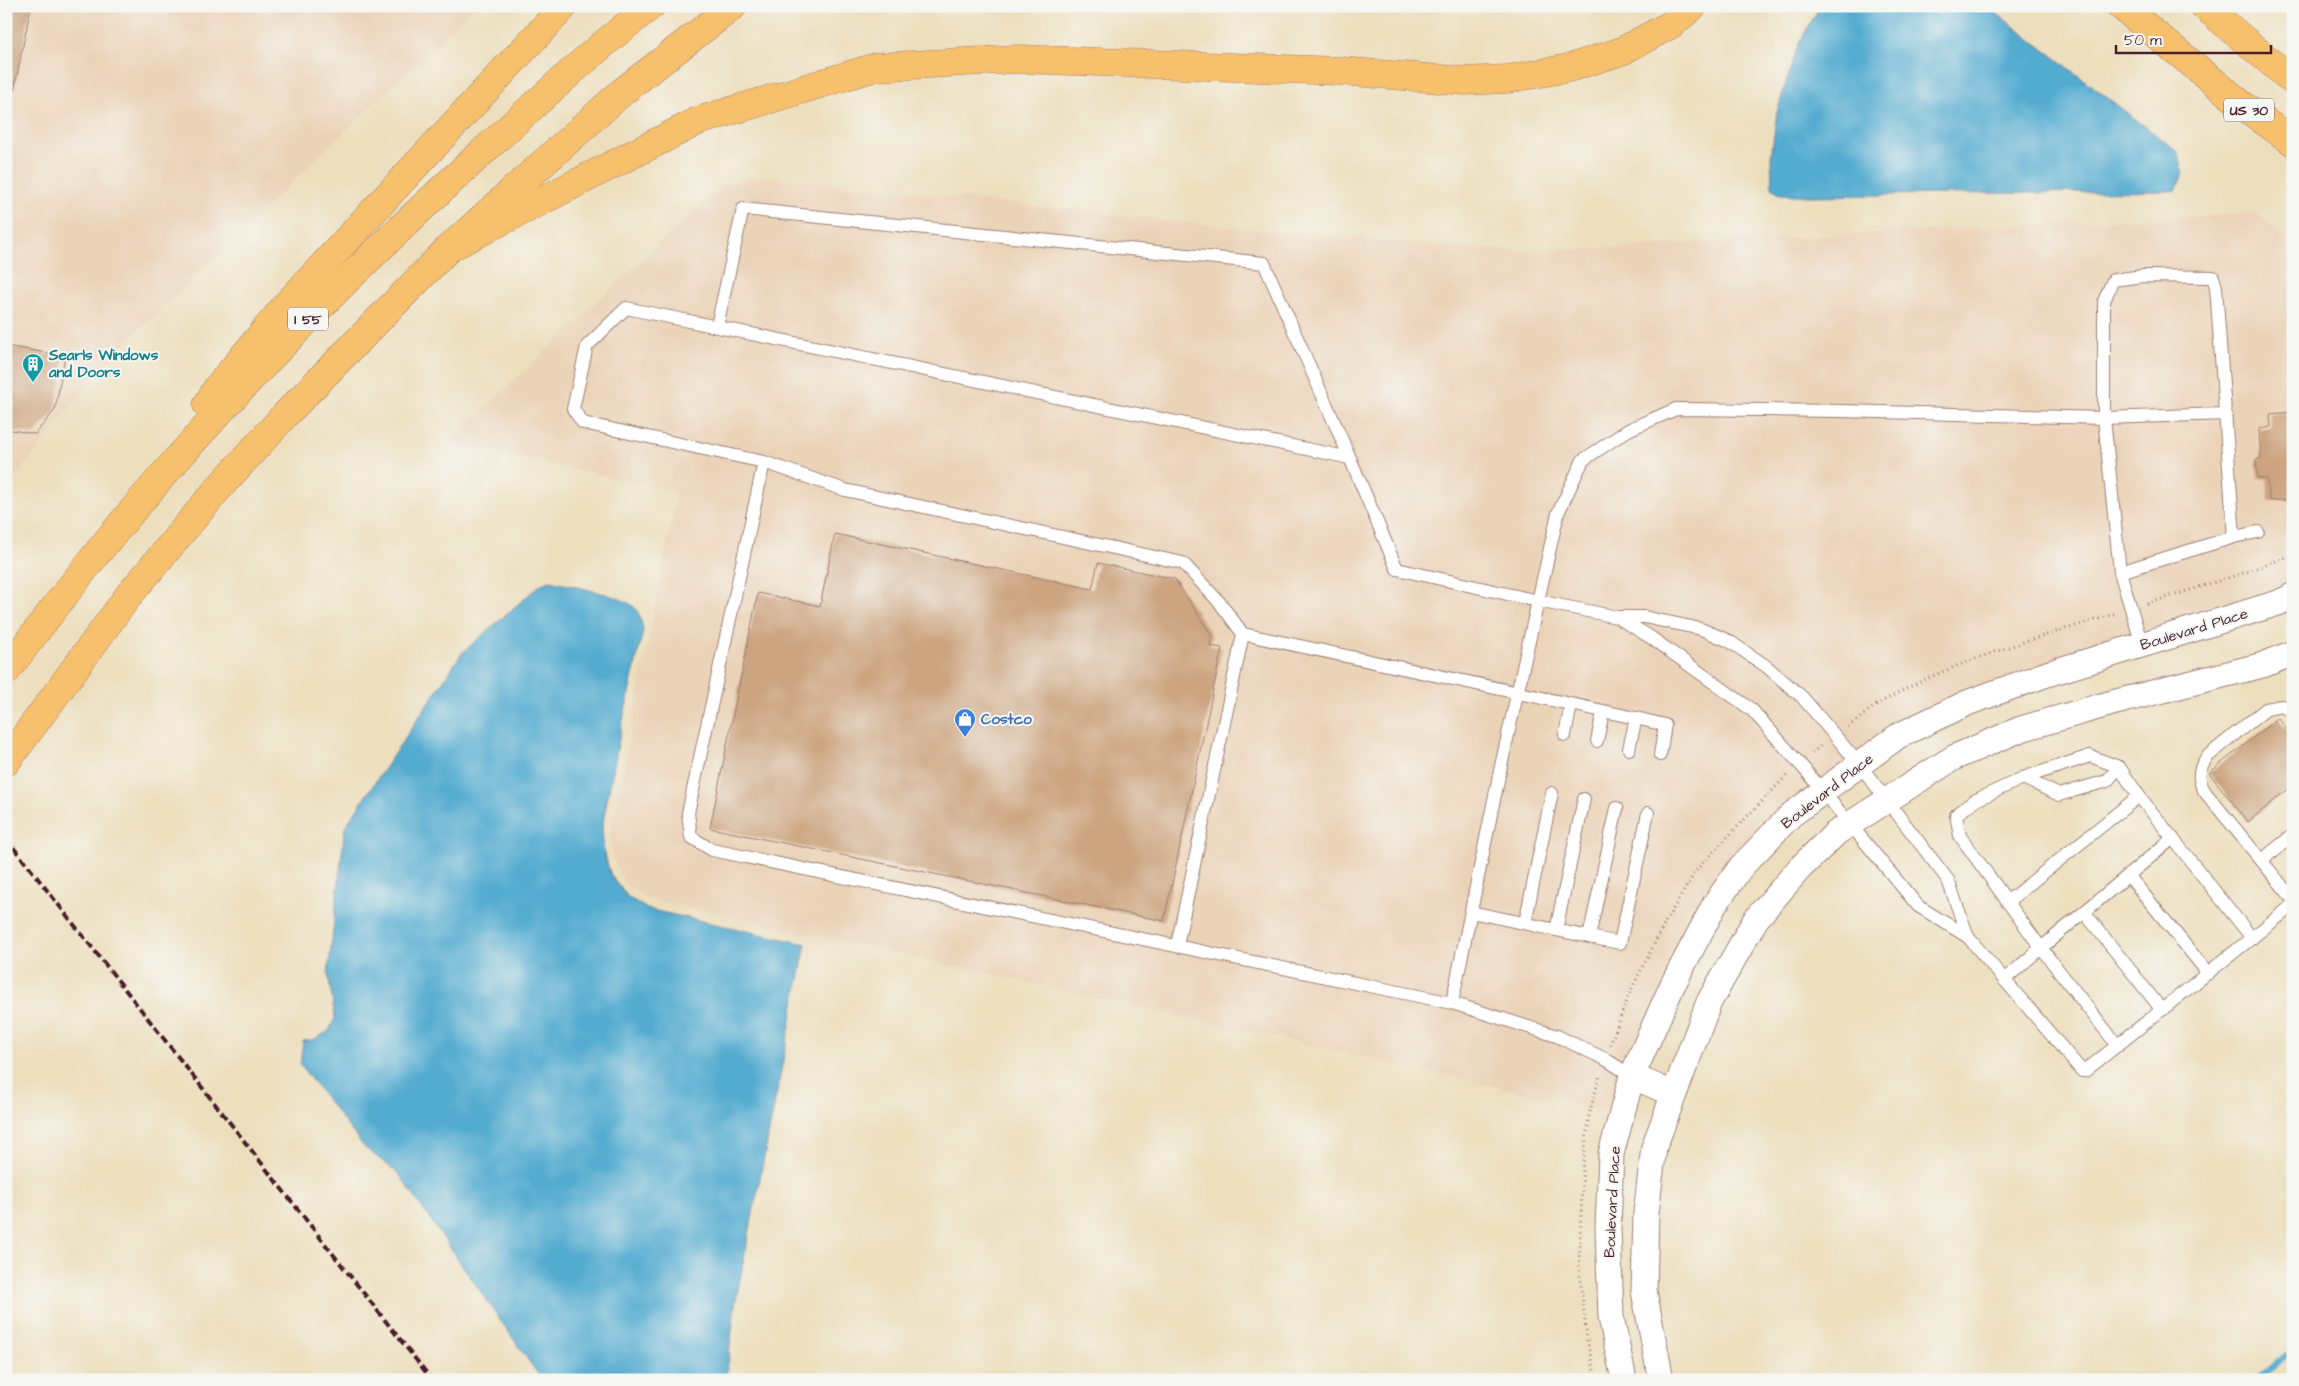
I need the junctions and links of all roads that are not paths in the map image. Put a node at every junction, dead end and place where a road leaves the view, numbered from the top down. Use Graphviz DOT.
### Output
graph roads {
  1 [pos="564,6"];
  2 [pos="651,6"];
  3 [pos="733,6"];
  4 [pos="1693,6"];
  5 [pos="2121,6"];
  6 [pos="2204,6"];
  7 [pos="2293,80"];
  8 [pos="2293,142"];
  9 [pos="449,248"];
  10 [pos="717,326"];
  11 [pos="2226,414"];
  12 [pos="2104,418"];
  13 [pos="178,458"];
  14 [pos="1350,458"];
  15 [pos="764,462"];
  16 [pos="2258,532"];
  17 [pos="2234,537"];
  18 [pos="2120,572"];
  19 [pos="2293,596"];
  20 [pos="1538,601"];
  21 [pos="1616,617"];
  22 [pos="1243,634"];
  23 [pos="2142,645"];
  24 [pos="2293,653"];
  25 [pos="6,671"];
  26 [pos="1518,693"];
  27 [pos="1571,705"];
  28 [pos="2293,711"];
  29 [pos="1603,712"];
  30 [pos="1636,718"];
  31 [pos="1565,735"];
  32 [pos="1597,741"];
  33 [pos="1629,749"];
  34 [pos="1660,755"];
  35 [pos="6,762"];
  36 [pos="1859,764"];
  37 [pos="2119,767"];
  38 [pos="2023,778"];
  39 [pos="1822,790"];
  40 [pos="1552,793"];
  41 [pos="2139,796"];
  42 [pos="1888,799"];
  43 [pos="1584,800"];
  44 [pos="1617,808"];
  45 [pos="1648,813"];
  46 [pos="1850,824"];
  47 [pos="2293,835"];
  48 [pos="2173,838"];
  49 [pos="2262,860"];
  50 [pos="2128,875"];
  51 [pos="2293,899"];
  52 [pos="2007,902"];
  53 [pos="2293,905"];
  54 [pos="1471,912"];
  55 [pos="2084,912"];
  56 [pos="1525,923"];
  57 [pos="1556,930"];
  58 [pos="1589,937"];
  59 [pos="1968,937"];
  60 [pos="2252,938"];
  61 [pos="1177,945"];
  62 [pos="2040,948"];
  63 [pos="2208,973"];
  64 [pos="2004,980"];
  65 [pos="1452,1003"];
  66 [pos="2162,1010"];
  67 [pos="2117,1045"];
  68 [pos="1632,1076"];
  69 [pos="1673,1094"];
  70 [pos="1624,1380"];
  71 [pos="1661,1380"];
  1 -- 13 [label="main road"];
  2 -- 13 [label="main road, I 55"];
  3 -- 9 [label="main road"];
  4 -- 9 [label="main road"];
  5 -- 8 [label="main road, US 30"];
  6 -- 7 [label="main road"];
  9 -- 35 [label="main road"];
  10 -- 14 [label="lane"];
  10 -- 14 [label="lane"];
  10 -- 15 [label="lane"];
  11 -- 12 [label="lane"];
  11 -- 12 [label="lane"];
  11 -- 17 [label="lane"];
  12 -- 18 [label="lane"];
  12 -- 20 [label="lane"];
  13 -- 25 [label="main road, I 55"];
  14 -- 20 [label="lane"];
  15 -- 22 [label="lane"];
  15 -- 61 [label="lane"];
  16 -- 17 [label="lane"];
  17 -- 18 [label="lane"];
  18 -- 23 [label="lane"];
  19 -- 23 [label="street, Boulevard Place"];
  20 -- 21 [label="lane"];
  20 -- 26 [label="lane"];
  21 -- 36 [label="lane"];
  21 -- 39 [label="lane"];
  22 -- 26 [label="lane"];
  22 -- 61 [label="lane"];
  23 -- 36 [label="street, Boulevard Place"];
  24 -- 42 [label="street"];
  26 -- 27 [label="lane"];
  26 -- 54 [label="lane"];
  27 -- 29 [label="lane"];
  27 -- 31 [label="lane"];
  28 -- 49 [label="lane"];
  29 -- 30 [label="lane"];
  29 -- 32 [label="lane"];
  30 -- 33 [label="lane"];
  30 -- 34 [label="lane"];
  36 -- 39 [label="street, Boulevard Place"];
  36 -- 42 [label="lane"];
  37 -- 38 [label="lane"];
  37 -- 38 [label="lane"];
  37 -- 41 [label="lane"];
  38 -- 52 [label="lane"];
  39 -- 46 [label="lane"];
  39 -- 68 [label="street, Boulevard Place"];
  40 -- 56 [label="lane"];
  41 -- 48 [label="lane"];
  41 -- 52 [label="lane"];
  42 -- 46 [label="street"];
  42 -- 59 [label="lane"];
  43 -- 57 [label="lane"];
  44 -- 58 [label="lane"];
  45 -- 58 [label="lane"];
  46 -- 59 [label="lane"];
  46 -- 69 [label="street"];
  47 -- 49 [label="lane"];
  48 -- 50 [label="lane"];
  48 -- 60 [label="lane"];
  49 -- 51 [label="lane"];
  50 -- 55 [label="lane"];
  50 -- 63 [label="lane"];
  52 -- 62 [label="lane"];
  53 -- 60 [label="lane"];
  54 -- 56 [label="lane"];
  54 -- 65 [label="lane"];
  55 -- 62 [label="lane"];
  55 -- 66 [label="lane"];
  56 -- 57 [label="lane"];
  57 -- 58 [label="lane"];
  59 -- 64 [label="lane"];
  60 -- 63 [label="lane"];
  61 -- 65 [label="lane"];
  62 -- 64 [label="lane"];
  62 -- 67 [label="lane"];
  63 -- 66 [label="lane"];
  64 -- 67 [label="lane"];
  65 -- 68 [label="lane"];
  66 -- 67 [label="lane"];
  68 -- 69 [label="street"];
  68 -- 70 [label="street, Boulevard Place"];
  69 -- 71 [label="street"];
}
